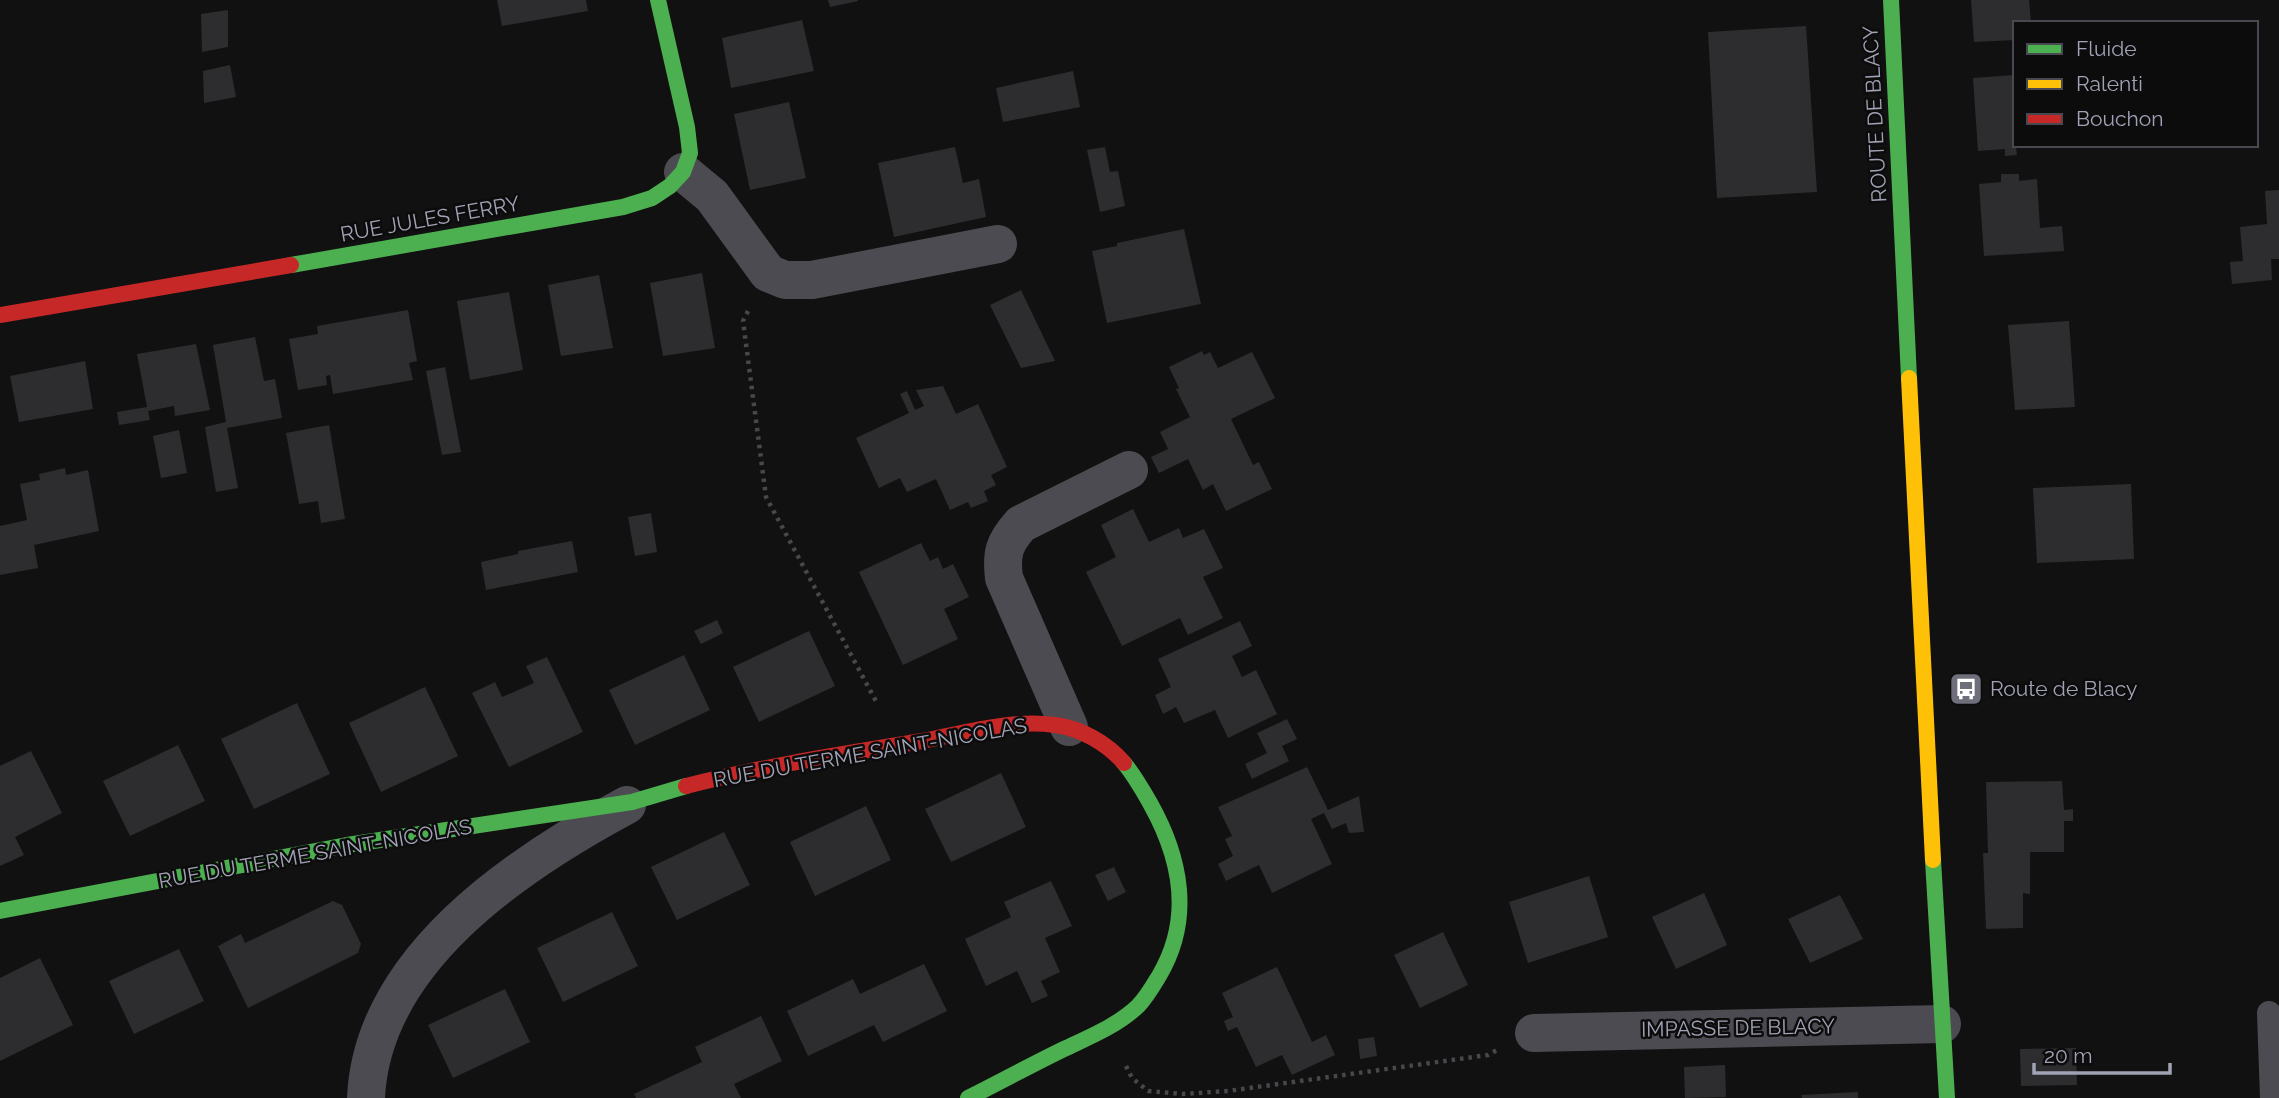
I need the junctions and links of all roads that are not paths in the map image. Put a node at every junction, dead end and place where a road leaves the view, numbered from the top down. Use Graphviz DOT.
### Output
graph roads {
  1 [pos="658,0"];
  2 [pos="1891,0"];
  3 [pos="683,172"];
  4 [pos="998,244"];
  5 [pos="0,314"];
  6 [pos="1129,470"];
  7 [pos="1069,727"];
  8 [pos="632,802"];
  9 [pos="0,911"];
  10 [pos="2269,1013"];
  11 [pos="1942,1024"];
  12 [pos="1534,1033"];
  13 [pos="366,1098"];
  14 [pos="968,1098"];
  15 [pos="1947,1098"];
  16 [pos="2272,1098"];
  1 -- 3 [label="street"];
  2 -- 11 [label="street, ROUTE DE BLACY"];
  3 -- 4 [label="street"];
  3 -- 5 [label="street, RUE JULES FERRY"];
  6 -- 7 [label="street"];
  7 -- 8 [label="street, RUE DU TERME SAINT-NICOLAS"];
  7 -- 14 [label="street, RUE DU TERME SAINT-NICOLAS"];
  8 -- 9 [label="street, RUE DU TERME SAINT-NICOLAS"];
  8 -- 13 [label="street, RUE DU TERME SAINT-NICOLAS"];
  10 -- 16 [label="lane"];
  11 -- 12 [label="street, IMPASSE DE BLACY"];
  11 -- 15 [label="street, ROUTE DE BLACY"];
}
